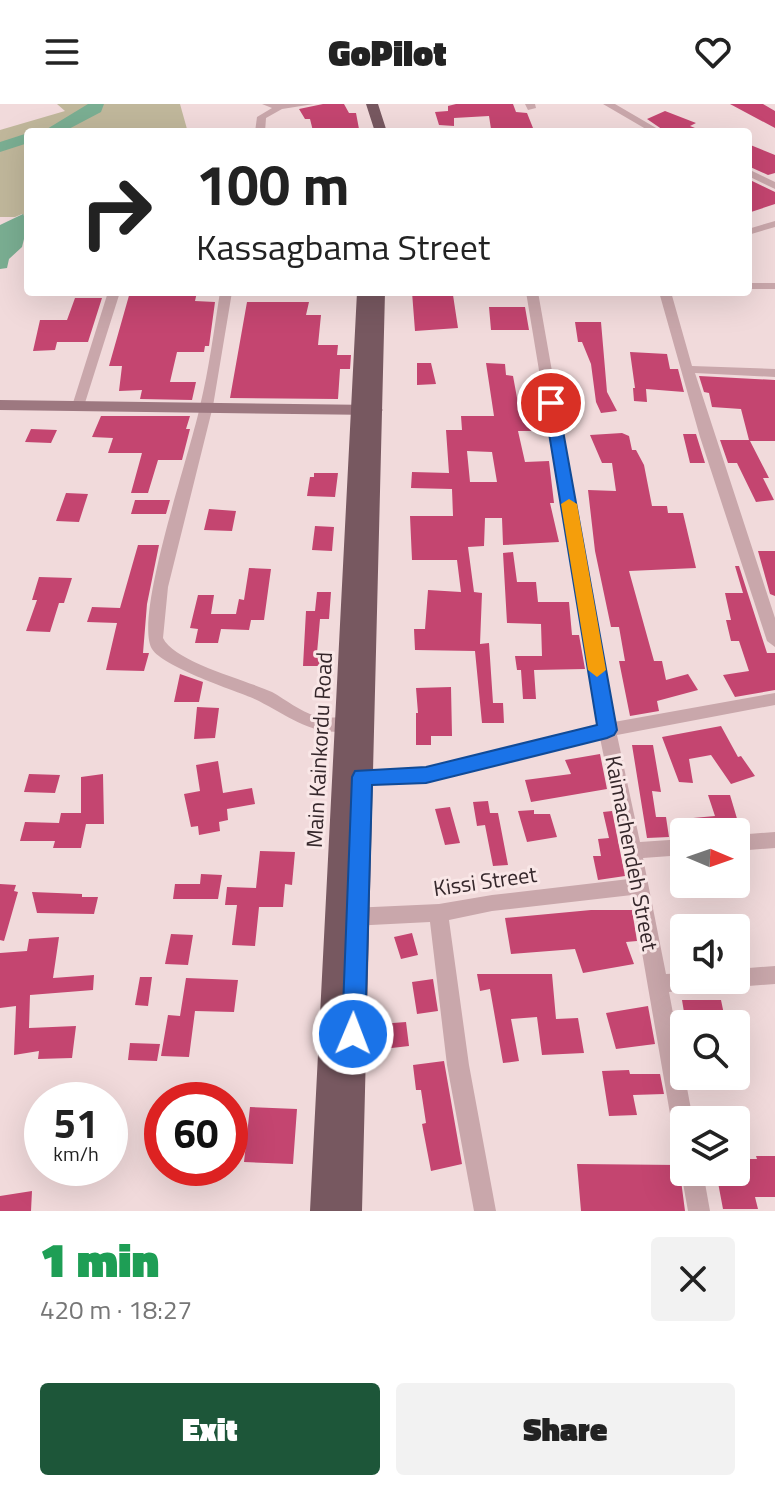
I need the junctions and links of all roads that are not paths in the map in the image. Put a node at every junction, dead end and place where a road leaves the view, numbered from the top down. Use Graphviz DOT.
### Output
graph roads {
  1 [pos="267,104"];
  2 [pos="309,104"];
  3 [pos="361,104"];
  4 [pos="372,104"];
  5 [pos="608,104"];
  6 [pos="280,107"];
  7 [pos="261,128"];
  8 [pos="367,128"];
  9 [pos="380,128"];
  10 [pos="651,128"];
  11 [pos="752,174"];
  12 [pos="775,186"];
  13 [pos="775,224"];
  14 [pos="752,231"];
  15 [pos="752,286"];
  16 [pos="775,286"];
  17 [pos="113,296"];
  18 [pos="225,296"];
  19 [pos="533,296"];
  20 [pos="666,296"];
  21 [pos="371,300"];
  22 [pos="686,369"];
  23 [pos="775,373"];
  24 [pos="0,405"];
  25 [pos="78,406"];
  26 [pos="207,406"];
  27 [pos="367,410"];
  28 [pos="360,602"];
  29 [pos="775,641"];
  30 [pos="775,699"];
  31 [pos="346,724"];
  32 [pos="607,730"];
  33 [pos="353,777"];
  34 [pos="775,840"];
  35 [pos="750,842"];
  36 [pos="670,848"];
  37 [pos="632,851"];
  38 [pos="640,886"];
  39 [pos="439,913"];
  40 [pos="347,917"];
  41 [pos="775,975"];
  42 [pos="750,977"];
  43 [pos="670,983"];
  44 [pos="657,984"];
  45 [pos="679,1106"];
  46 [pos="695,1186"];
  47 [pos="324,1211"];
  48 [pos="348,1211"];
  49 [pos="485,1211"];
  50 [pos="699,1211"];
  1 -- 6 [label="street"];
  2 -- 6 [label="street"];
  3 -- 8 [label="main road"];
  4 -- 9 [label="main road"];
  5 -- 10 [label="street"];
  6 -- 7 [label="street"];
  11 -- 12 [label="street"];
  13 -- 14 [label="street"];
  15 -- 16 [label="street"];
  17 -- 25 [label="street"];
  18 -- 26 [label="street"];
  19 -- 32 [label="street, Kaimachendeh Street"];
  20 -- 22 [label="street"];
  21 -- 27 [label="main road, Main Kainkordu Road"];
  22 -- 23 [label="street"];
  22 -- 29 [label="street"];
  24 -- 25 [label="main road"];
  25 -- 26 [label="main road"];
  26 -- 27 [label="main road"];
  26 -- 31 [label="street"];
  27 -- 28 [label="main road, Main Kainkordu Road"];
  28 -- 31 [label="main road, Main Kainkordu Road"];
  28 -- 33 [label="main road"];
  30 -- 32 [label="street"];
  31 -- 33 [label="main road, Main Kainkordu Road"];
  32 -- 33 [label="street"];
  32 -- 37 [label="street, Kaimachendeh Street"];
  33 -- 40 [label="main road, Main Kainkordu Road"];
  34 -- 35 [label="street"];
  36 -- 37 [label="street"];
  37 -- 38 [label="street, Kaimachendeh Street"];
  38 -- 39 [label="street, Kissi Street"];
  38 -- 44 [label="street, Kaimachendeh Street"];
  39 -- 40 [label="street, Kissi Street"];
  39 -- 49 [label="street"];
  40 -- 47 [label="main road, Main Kainkordu Road"];
  40 -- 48 [label="main road"];
  41 -- 42 [label="street"];
  43 -- 44 [label="street"];
  44 -- 45 [label="street, Kaimachendeh Street"];
  46 -- 50 [label="street"];
}
